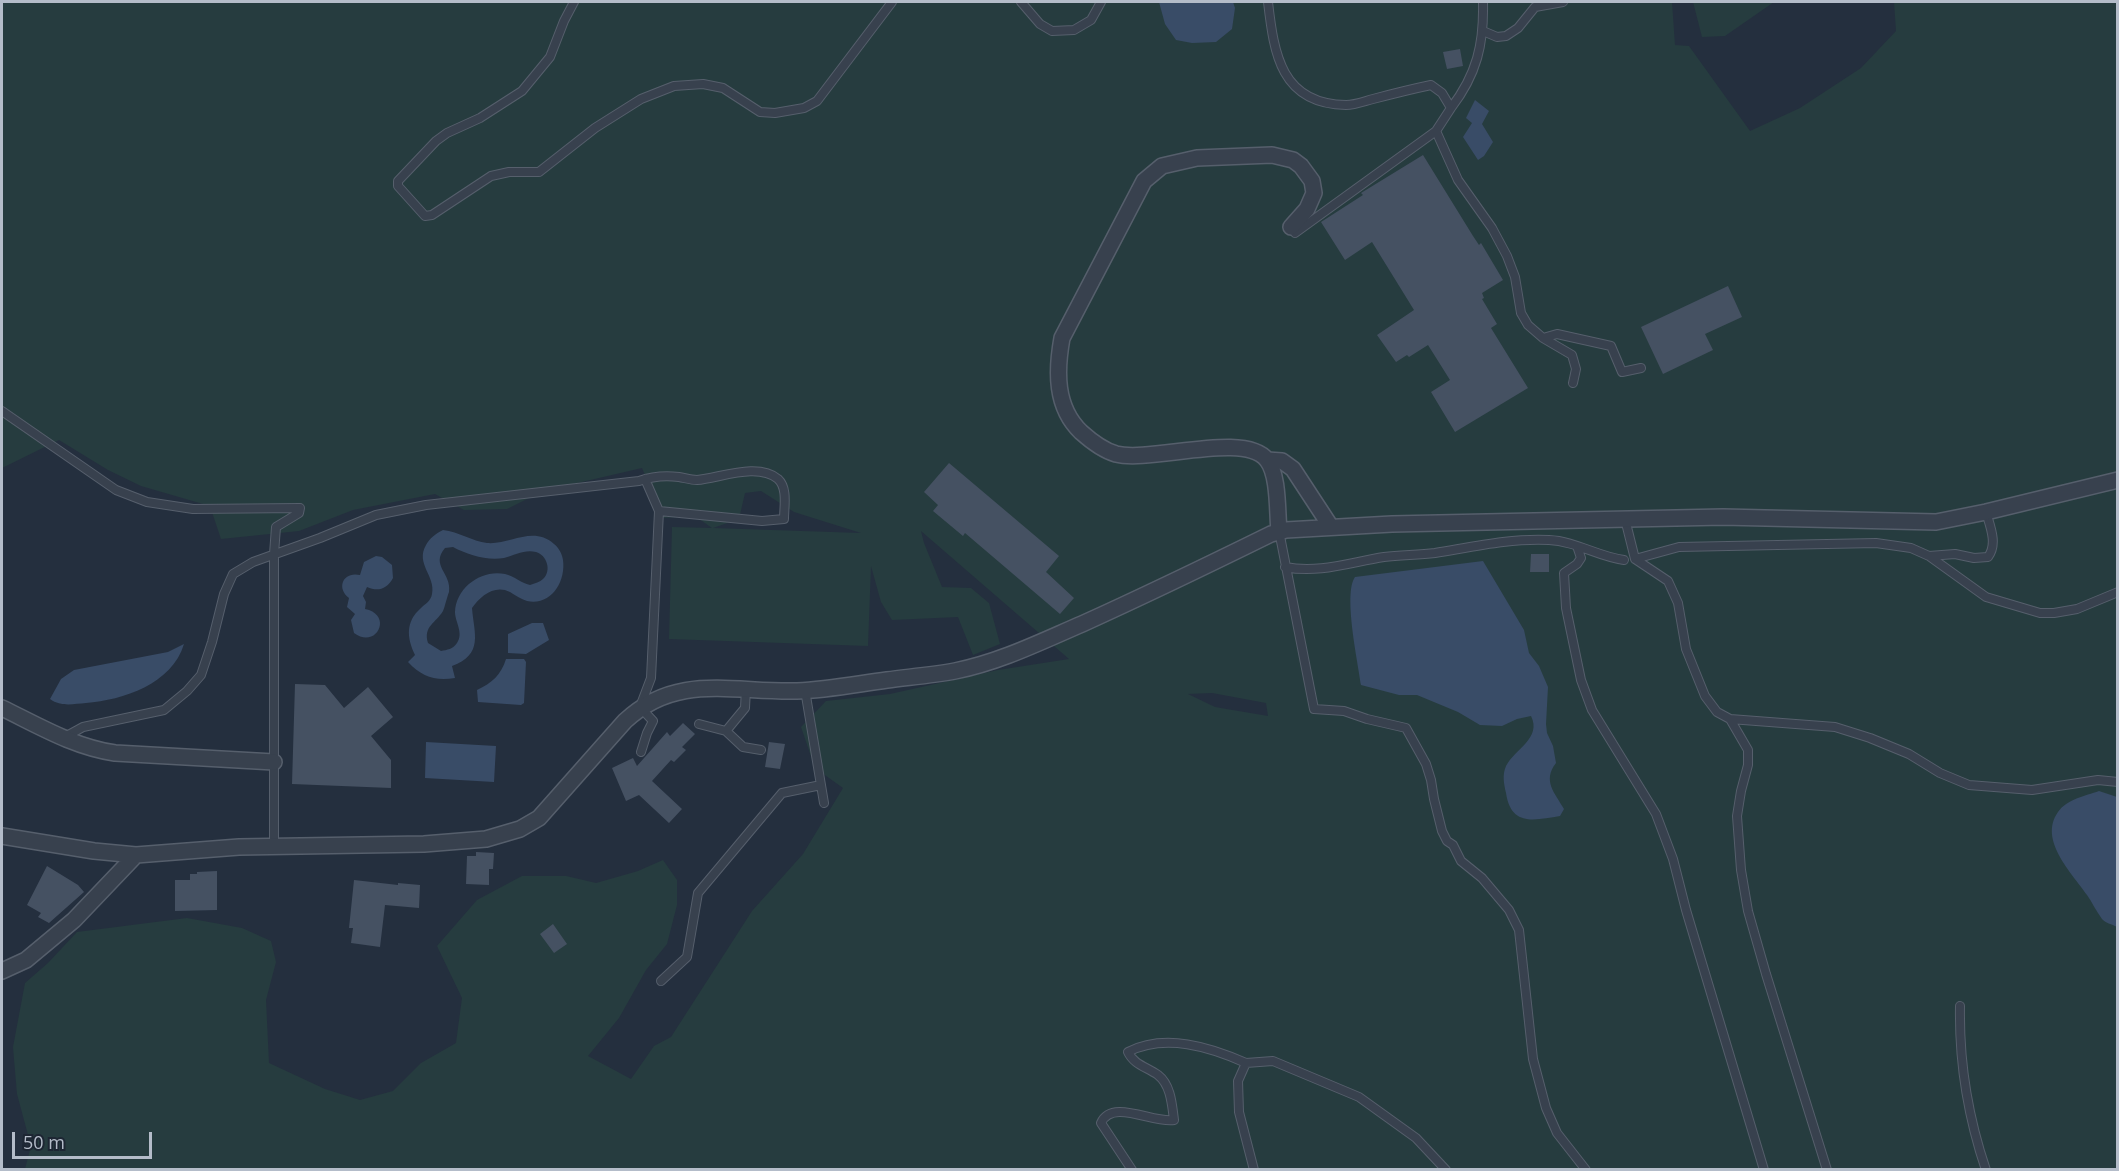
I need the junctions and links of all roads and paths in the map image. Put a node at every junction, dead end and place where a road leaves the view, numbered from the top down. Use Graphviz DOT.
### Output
graph roads {
  1 [pos="573,2"];
  2 [pos="892,2"];
  3 [pos="1021,2"];
  4 [pos="1101,2"];
  5 [pos="1268,2"];
  6 [pos="1483,2"];
  7 [pos="1563,2"];
  8 [pos="1484,31"];
  9 [pos="1451,108"];
  10 [pos="1436,131"];
  11 [pos="1293,230"];
  12 [pos="1543,338"];
  13 [pos="1641,368"];
  14 [pos="1573,383"];
  15 [pos="2,411"];
  16 [pos="1267,460"];
  17 [pos="645,479"];
  18 [pos="2118,480"];
  19 [pos="659,512"];
  20 [pos="1986,512"];
  21 [pos="1625,519"];
  22 [pos="1331,528"];
  23 [pos="1279,531"];
  24 [pos="1577,546"];
  25 [pos="274,554"];
  26 [pos="1929,556"];
  27 [pos="1635,559"];
  28 [pos="1624,560"];
  29 [pos="1285,567"];
  30 [pos="2118,592"];
  31 [pos="746,688"];
  32 [pos="805,690"];
  33 [pos="640,707"];
  34 [pos="2,708"];
  35 [pos="1730,719"];
  36 [pos="699,724"];
  37 [pos="726,730"];
  38 [pos="63,738"];
  39 [pos="761,750"];
  40 [pos="641,752"];
  41 [pos="273,762"];
  42 [pos="2118,782"];
  43 [pos="821,786"];
  44 [pos="824,803"];
  45 [pos="2,836"];
  46 [pos="274,847"];
  47 [pos="136,855"];
  48 [pos="2,971"];
  49 [pos="661,981"];
  50 [pos="1960,1006"];
  51 [pos="1246,1063"];
  52 [pos="1132,1170"];
  53 [pos="1254,1170"];
  54 [pos="1446,1170"];
  55 [pos="1586,1170"];
  56 [pos="1764,1170"];
  57 [pos="1827,1170"];
  58 [pos="1986,1170"];
  1 -- 2 [label="lane"];
  3 -- 4 [label="lane"];
  5 -- 9 [label="lane"];
  6 -- 8 [label="lane"];
  7 -- 8 [label="lane"];
  8 -- 9 [label="lane"];
  9 -- 10 [label="lane"];
  10 -- 11 [label="lane"];
  10 -- 12 [label="lane"];
  11 -- 16 [label="street"];
  12 -- 13 [label="lane"];
  12 -- 14 [label="lane"];
  15 -- 25 [label="lane"];
  16 -- 22 [label="street"];
  16 -- 23 [label="street"];
  17 -- 19 [label="lane"];
  17 -- 19 [label="lane"];
  17 -- 25 [label="lane"];
  18 -- 20 [label="street"];
  19 -- 33 [label="lane"];
  20 -- 21 [label="street"];
  20 -- 26 [label="lane"];
  21 -- 22 [label="street"];
  21 -- 27 [label="lane"];
  22 -- 23 [label="street"];
  23 -- 29 [label="lane"];
  23 -- 32 [label="street"];
  24 -- 28 [label="lane"];
  24 -- 29 [label="lane"];
  24 -- 56 [label="lane"];
  25 -- 38 [label="lane"];
  25 -- 41 [label="lane"];
  26 -- 27 [label="lane"];
  26 -- 30 [label="lane"];
  27 -- 35 [label="lane"];
  29 -- 55 [label="lane"];
  31 -- 32 [label="street"];
  31 -- 33 [label="street"];
  31 -- 37 [label="lane"];
  32 -- 43 [label="lane"];
  33 -- 40 [label="lane"];
  33 -- 46 [label="street"];
  34 -- 38 [label="street"];
  35 -- 42 [label="lane"];
  35 -- 57 [label="lane"];
  36 -- 37 [label="lane"];
  37 -- 39 [label="lane"];
  38 -- 41 [label="street"];
  41 -- 46 [label="lane"];
  43 -- 44 [label="lane"];
  43 -- 49 [label="lane"];
  45 -- 47 [label="street"];
  46 -- 47 [label="street"];
  47 -- 48 [label="street"];
  50 -- 58 [label="lane"];
  51 -- 52 [label="lane"];
  51 -- 53 [label="lane"];
  51 -- 54 [label="lane"];
}
